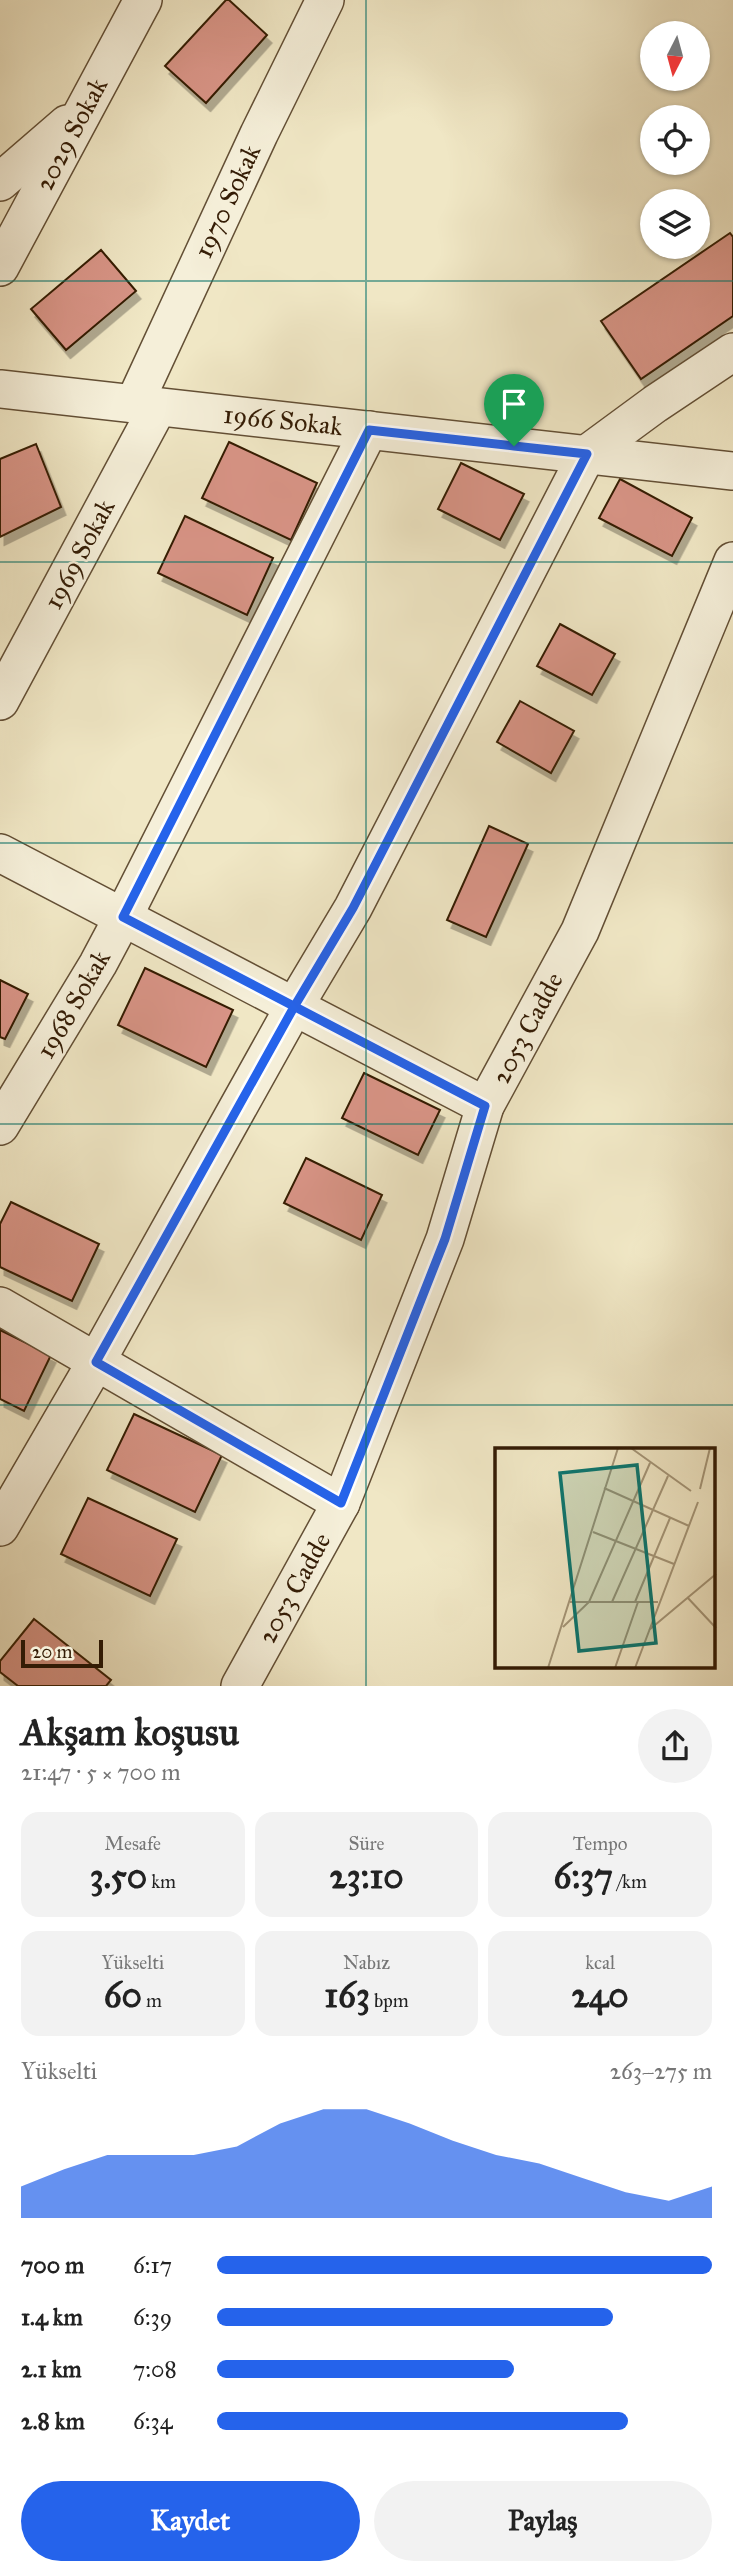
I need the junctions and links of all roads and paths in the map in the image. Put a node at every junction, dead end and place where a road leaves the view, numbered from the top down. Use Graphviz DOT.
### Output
graph roads {
  1 [pos="142,0"];
  2 [pos="325,0"];
  3 [pos="86,107"];
  4 [pos="0,182"];
  5 [pos="0,267"];
  6 [pos="733,352"];
  7 [pos="0,389"];
  8 [pos="146,405"];
  9 [pos="369,430"];
  10 [pos="587,454"];
  11 [pos="733,471"];
  12 [pos="733,561"];
  13 [pos="0,701"];
  14 [pos="0,853"];
  15 [pos="123,917"];
  16 [pos="294,1007"];
  17 [pos="485,1106"];
  18 [pos="0,1126"];
  19 [pos="0,1306"];
  20 [pos="96,1362"];
  21 [pos="341,1503"];
  22 [pos="0,1527"];
  23 [pos="240,1686"];
  1 -- 3 [label="street, 2029 Sokak"];
  2 -- 8 [label="street, 1970 Sokak"];
  3 -- 4 [label="street"];
  3 -- 5 [label="street, 2029 Sokak"];
  6 -- 10 [label="street"];
  7 -- 8 [label="street, 1966 Sokak"];
  8 -- 9 [label="street, 1966 Sokak"];
  8 -- 13 [label="street, 1969 Sokak"];
  9 -- 10 [label="street, 1966 Sokak"];
  9 -- 15 [label="street, 1968 Sokak"];
  10 -- 11 [label="street, 1966 Sokak"];
  10 -- 16 [label="street"];
  12 -- 17 [label="street, 2053 Cadde"];
  14 -- 15 [label="street"];
  15 -- 16 [label="street"];
  15 -- 18 [label="street, 1968 Sokak"];
  16 -- 17 [label="street"];
  16 -- 20 [label="street"];
  17 -- 21 [label="street, 2053 Cadde"];
  19 -- 20 [label="street"];
  20 -- 21 [label="street"];
  20 -- 22 [label="street"];
  21 -- 23 [label="street, 2053 Cadde"];
}
